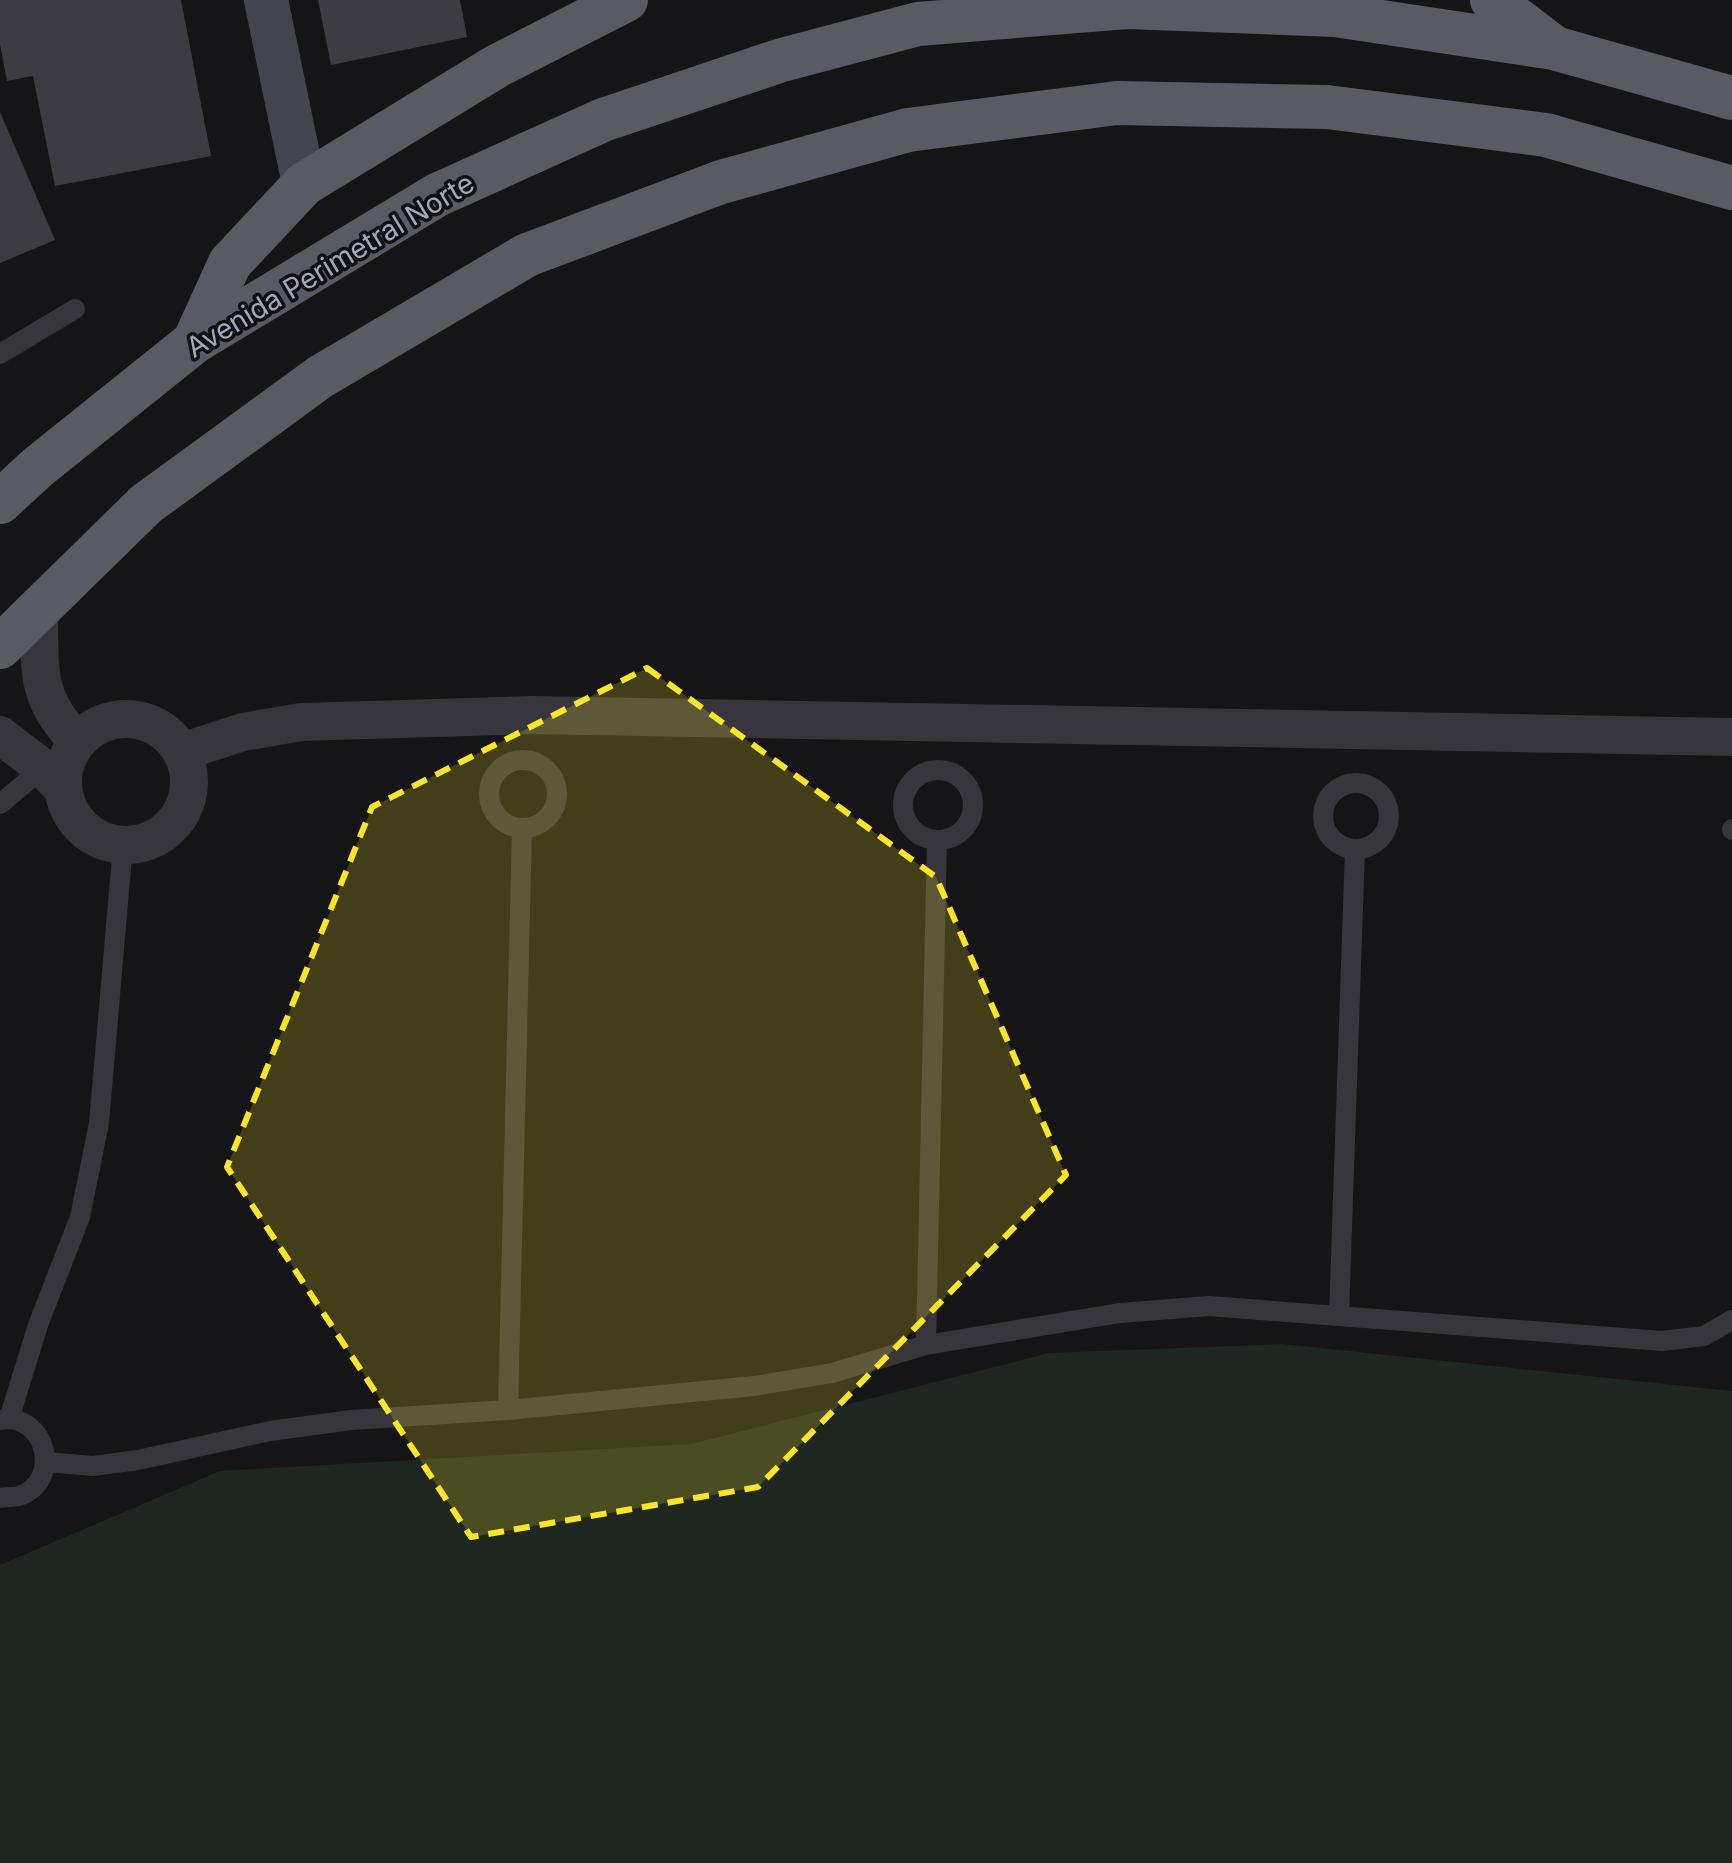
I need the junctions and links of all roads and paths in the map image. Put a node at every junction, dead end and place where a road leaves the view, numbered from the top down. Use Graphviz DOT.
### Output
graph roads {
  1 [pos="266,0"];
  2 [pos="626,0"];
  3 [pos="1492,0"];
  4 [pos="1554,48"];
  5 [pos="1732,98"];
  6 [pos="304,184"];
  7 [pos="1732,188"];
  8 [pos="75,309"];
  9 [pos="194,342"];
  10 [pos="0,354"];
  11 [pos="3,492"];
  12 [pos="39,610"];
  13 [pos="0,647"];
  14 [pos="0,735"];
  15 [pos="1732,737"];
  16 [pos="78,741"];
  17 [pos="181,752"];
  18 [pos="53,779"];
  19 [pos="0,804"];
  20 [pos="522,828"];
  21 [pos="937,840"];
  22 [pos="123,845"];
  23 [pos="1355,849"];
  24 [pos="1339,1315"];
  25 [pos="1732,1320"];
  26 [pos="926,1345"];
  27 [pos="508,1410"];
  28 [pos="5,1419"];
  29 [pos="46,1462"];
  30 [pos="0,1498"];
  1 -- 6 [label="main road"];
  2 -- 6 [label="highway"];
  3 -- 4 [label="highway"];
  4 -- 5 [label="highway, Avenida Perimetral Norte"];
  4 -- 9 [label="highway, Avenida Perimetral Norte"];
  6 -- 9 [label="highway"];
  7 -- 12 [label="highway"];
  8 -- 10 [label="lane"];
  9 -- 11 [label="highway, Avenida Perimetral Norte"];
  12 -- 13 [label="highway"];
  12 -- 16 [label="street"];
  14 -- 18 [label="street"];
  15 -- 17 [label="street"];
  16 -- 17 [label="street"];
  16 -- 18 [label="street"];
  17 -- 22 [label="street"];
  18 -- 19 [label="lane"];
  18 -- 22 [label="street"];
  20 -- 27 [label="lane"];
  21 -- 26 [label="lane"];
  22 -- 28 [label="lane"];
  23 -- 24 [label="lane"];
  24 -- 25 [label="lane"];
  24 -- 26 [label="lane"];
  26 -- 27 [label="lane"];
  27 -- 29 [label="lane"];
  28 -- 29 [label="lane"];
  29 -- 30 [label="lane"];
}
